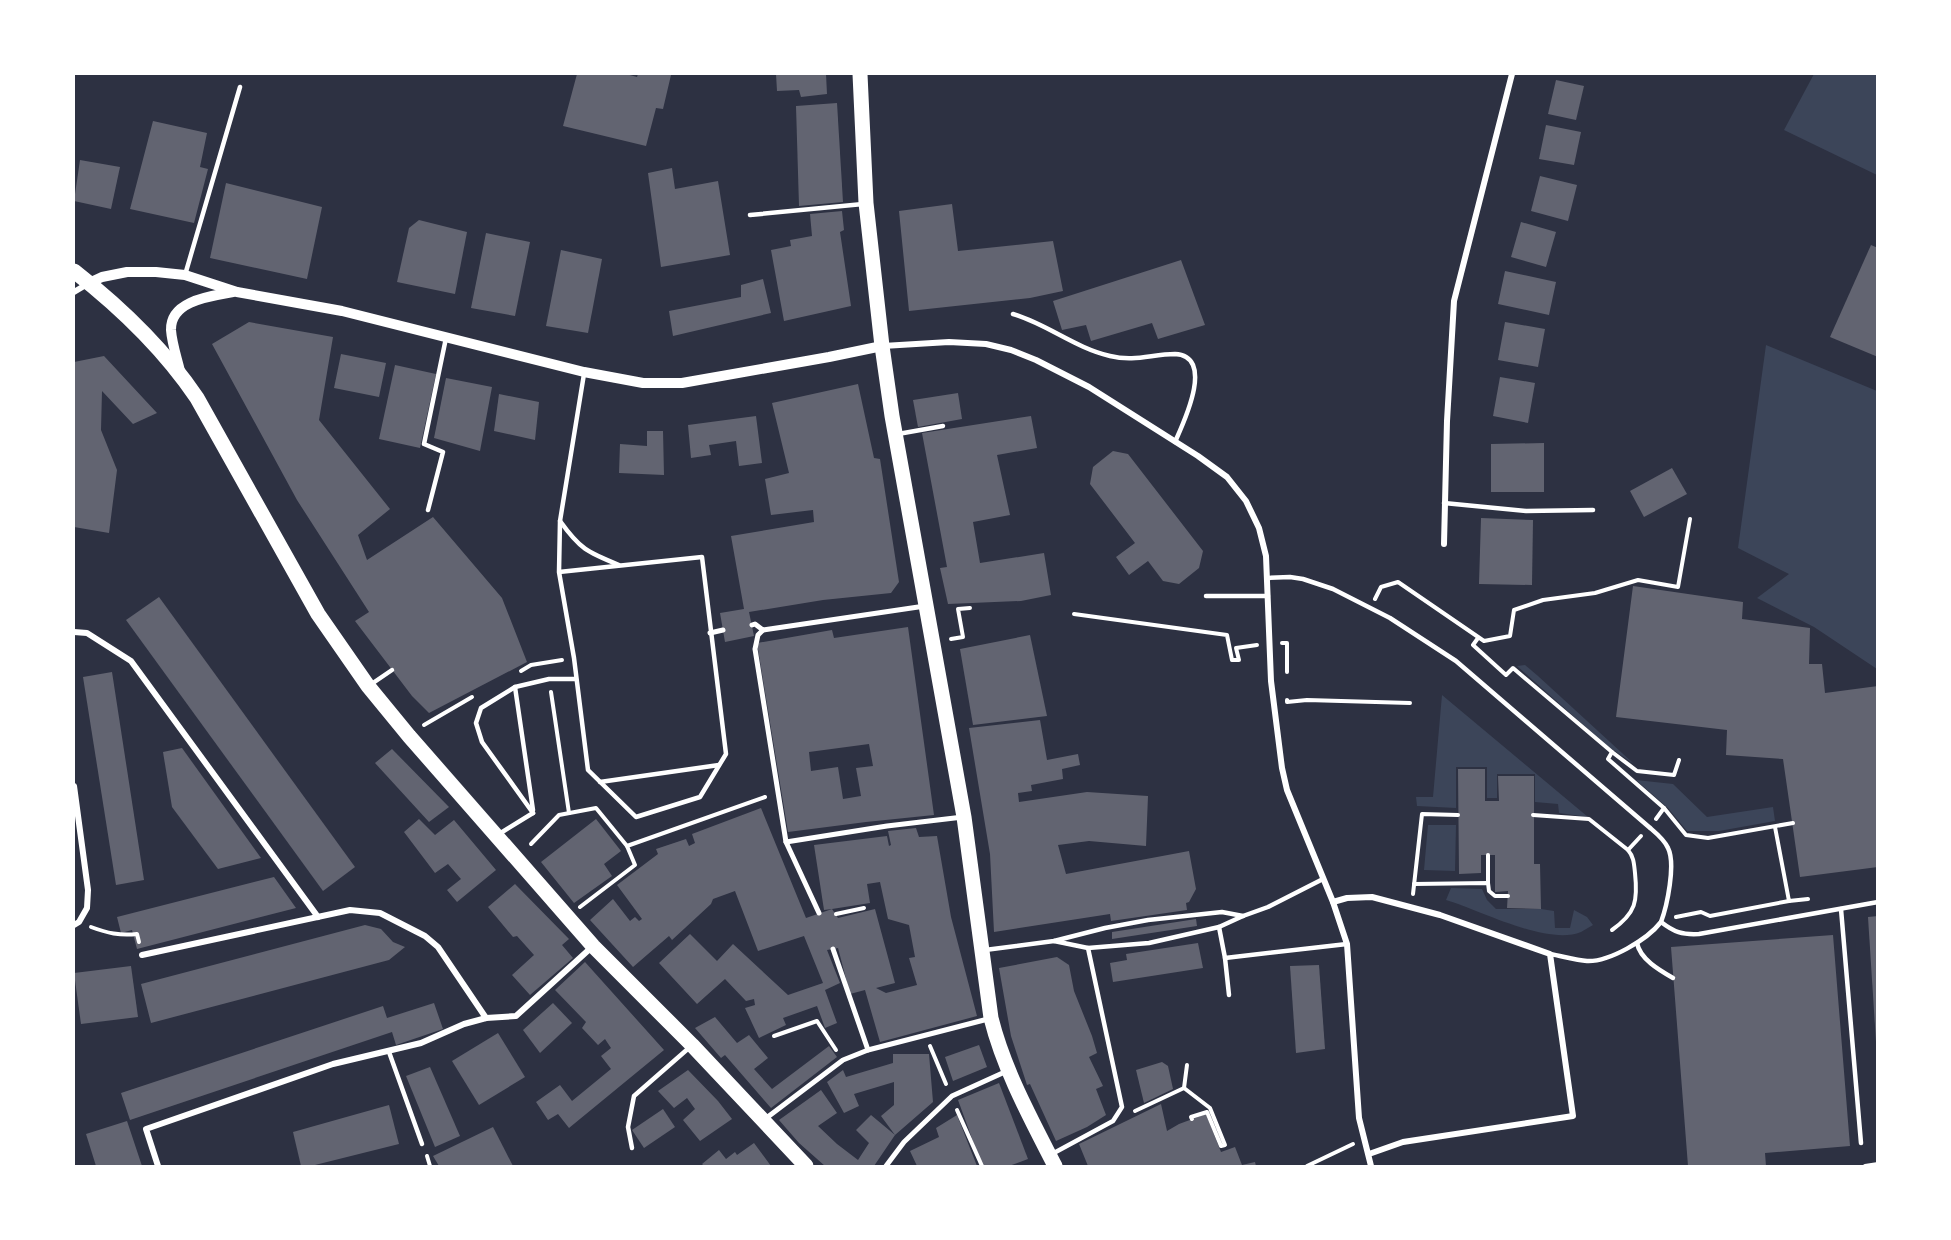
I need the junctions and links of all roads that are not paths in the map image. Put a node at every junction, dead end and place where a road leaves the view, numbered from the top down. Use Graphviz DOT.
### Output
graph roads {
  1 [pos="860,74"];
  2 [pos="1512,74"];
  3 [pos="240,87"];
  4 [pos="866,203"];
  5 [pos="750,215"];
  6 [pos="74,271"];
  7 [pos="185,275"];
  8 [pos="89,283"];
  9 [pos="74,292"];
  10 [pos="237,292"];
  11 [pos="1013,314"];
  12 [pos="446,337"];
  13 [pos="882,346"];
  14 [pos="584,372"];
  15 [pos="180,373"];
  16 [pos="943,426"];
  17 [pos="896,434"];
  18 [pos="1175,442"];
  19 [pos="1444,503"];
  20 [pos="428,510"];
  21 [pos="1593,510"];
  22 [pos="560,521"];
  23 [pos="1443,544"];
  24 [pos="620,566"];
  25 [pos="559,572"];
  26 [pos="1267,578"];
  27 [pos="1206,596"];
  28 [pos="1268,596"];
  29 [pos="927,606"];
  30 [pos="752,625"];
  31 [pos="723,630"];
  32 [pos="763,630"];
  33 [pos="74,632"];
  34 [pos="710,633"];
  35 [pos="392,670"];
  36 [pos="576,679"];
  37 [pos="368,686"];
  38 [pos="515,687"];
  39 [pos="719,765"];
  40 [pos="600,782"];
  41 [pos="74,786"];
  42 [pos="533,813"];
  43 [pos="964,817"];
  44 [pos="497,835"];
  45 [pos="786,842"];
  46 [pos="1323,879"];
  47 [pos="1332,902"];
  48 [pos="1878,902"];
  49 [pos="1841,909"];
  50 [pos="819,913"];
  51 [pos="1242,916"];
  52 [pos="318,917"];
  53 [pos="1661,922"];
  54 [pos="74,925"];
  55 [pos="1219,927"];
  56 [pos="1054,941"];
  57 [pos="1637,943"];
  58 [pos="1347,944"];
  59 [pos="593,946"];
  60 [pos="1088,948"];
  61 [pos="833,949"];
  62 [pos="983,950"];
  63 [pos="1550,954"];
  64 [pos="142,955"];
  65 [pos="1225,958"];
  66 [pos="1673,978"];
  67 [pos="1229,995"];
  68 [pos="486,1018"];
  69 [pos="991,1018"];
  70 [pos="692,1046"];
  71 [pos="868,1050"];
  72 [pos="389,1052"];
  73 [pos="1008,1071"];
  74 [pos="762,1122"];
  75 [pos="1861,1143"];
  76 [pos="423,1144"];
  77 [pos="632,1148"];
  78 [pos="1369,1154"];
  79 [pos="1052,1161"];
  80 [pos="158,1167"];
  81 [pos="806,1167"];
  82 [pos="886,1167"];
  83 [pos="1371,1167"];
  1 -- 4 [label="main road"];
  2 -- 19 [label="street"];
  3 -- 7 [label="lane"];
  4 -- 5 [label="lane"];
  4 -- 13 [label="main road"];
  6 -- 8 [label="main road"];
  7 -- 8 [label="street"];
  7 -- 10 [label="street"];
  8 -- 9 [label="street"];
  8 -- 15 [label="main road"];
  10 -- 12 [label="street"];
  10 -- 15 [label="street"];
  11 -- 18 [label="lane"];
  12 -- 14 [label="street"];
  12 -- 20 [label="lane"];
  13 -- 14 [label="street"];
  13 -- 17 [label="main road"];
  13 -- 18 [label="street"];
  14 -- 22 [label="lane"];
  15 -- 37 [label="main road"];
  16 -- 17 [label="lane"];
  17 -- 29 [label="main road"];
  18 -- 26 [label="street"];
  19 -- 21 [label="lane"];
  19 -- 23 [label="street"];
  22 -- 24 [label="lane"];
  22 -- 25 [label="lane"];
  24 -- 25 [label="lane"];
  24 -- 34 [label="lane"];
  25 -- 36 [label="lane"];
  26 -- 28 [label="street"];
  26 -- 53 [label="lane"];
  27 -- 28 [label="lane"];
  28 -- 46 [label="street"];
  29 -- 32 [label="street"];
  29 -- 43 [label="main road"];
  30 -- 32 [label="street"];
  31 -- 34 [label="street"];
  32 -- 45 [label="street"];
  33 -- 52 [label="street"];
  34 -- 39 [label="lane"];
  35 -- 37 [label="lane"];
  36 -- 38 [label="lane"];
  36 -- 40 [label="lane"];
  37 -- 44 [label="main road"];
  38 -- 42 [label="lane"];
  38 -- 42 [label="lane"];
  39 -- 40 [label="lane"];
  39 -- 40 [label="lane"];
  41 -- 54 [label="street"];
  42 -- 44 [label="lane"];
  43 -- 45 [label="street"];
  43 -- 62 [label="main road"];
  44 -- 59 [label="main road"];
  45 -- 50 [label="street"];
  46 -- 47 [label="street"];
  46 -- 51 [label="lane"];
  47 -- 58 [label="street"];
  47 -- 63 [label="street"];
  48 -- 49 [label="lane"];
  49 -- 53 [label="lane"];
  49 -- 75 [label="lane"];
  51 -- 55 [label="lane"];
  51 -- 56 [label="lane"];
  52 -- 64 [label="street"];
  52 -- 68 [label="street"];
  53 -- 57 [label="lane"];
  55 -- 60 [label="lane"];
  55 -- 65 [label="lane"];
  56 -- 60 [label="lane"];
  56 -- 62 [label="lane"];
  57 -- 63 [label="lane"];
  57 -- 66 [label="lane"];
  58 -- 65 [label="lane"];
  58 -- 78 [label="street"];
  59 -- 68 [label="street"];
  59 -- 70 [label="main road"];
  60 -- 79 [label="lane"];
  61 -- 71 [label="street"];
  62 -- 69 [label="main road"];
  63 -- 78 [label="street"];
  65 -- 67 [label="lane"];
  68 -- 72 [label="street"];
  69 -- 71 [label="street"];
  69 -- 73 [label="main road"];
  70 -- 74 [label="main road"];
  70 -- 77 [label="lane"];
  71 -- 74 [label="street"];
  72 -- 76 [label="lane"];
  72 -- 80 [label="street"];
  73 -- 79 [label="main road"];
  73 -- 82 [label="street"];
  74 -- 81 [label="main road"];
  78 -- 83 [label="street"];
}
